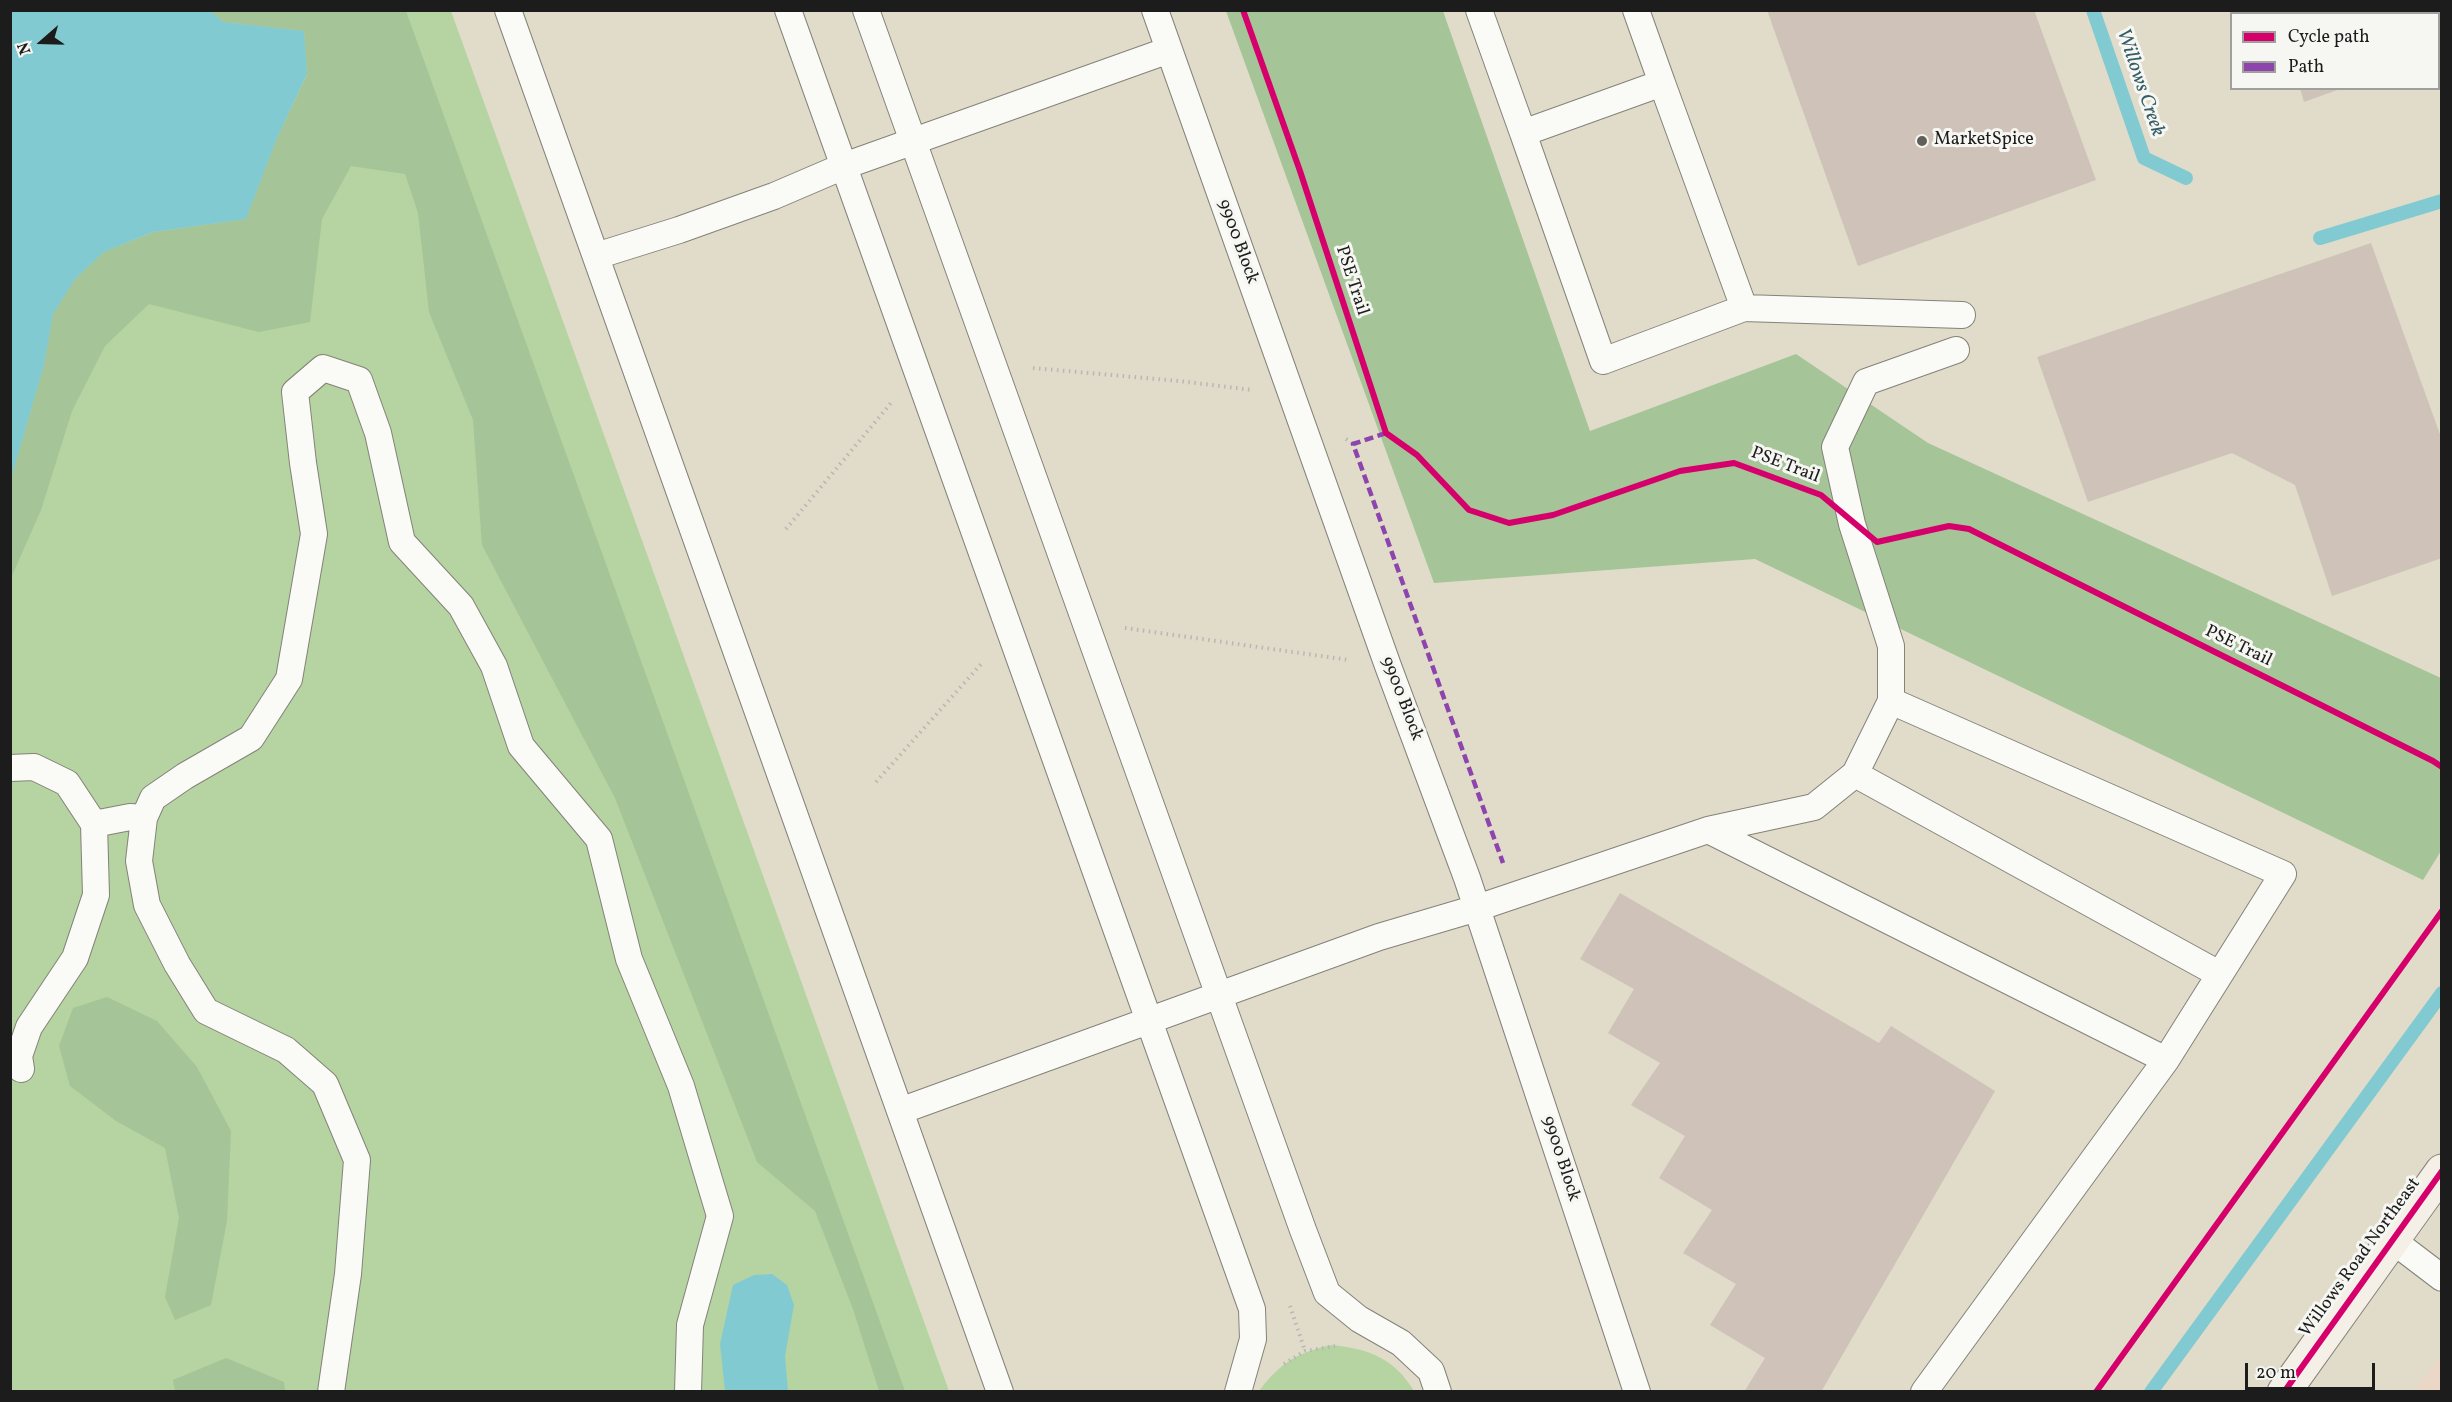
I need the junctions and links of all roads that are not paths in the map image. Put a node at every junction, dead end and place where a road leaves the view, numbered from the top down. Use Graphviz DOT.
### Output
graph roads {
  1 [pos="508,10"];
  2 [pos="788,10"];
  3 [pos="866,10"];
  4 [pos="1155,10"];
  5 [pos="1479,10"];
  6 [pos="1636,10"];
  7 [pos="1169,50"];
  8 [pos="1662,83"];
  9 [pos="1523,134"];
  10 [pos="913,141"];
  11 [pos="844,166"];
  12 [pos="596,256"];
  13 [pos="1744,308"];
  14 [pos="1962,315"];
  15 [pos="1956,350"];
  16 [pos="1891,700"];
  17 [pos="10,768"];
  18 [pos="1855,774"];
  19 [pos="144,818"];
  20 [pos="94,824"];
  21 [pos="1708,830"];
  22 [pos="1477,908"];
  23 [pos="2219,974"];
  24 [pos="1219,995"];
  25 [pos="1149,1022"];
  26 [pos="2166,1060"];
  27 [pos="21,1069"];
  28 [pos="900,1111"];
  29 [pos="2442,1171"];
  30 [pos="2392,1240"];
  31 [pos="2442,1278"];
  32 [pos="331,1392"];
  33 [pos="688,1392"];
  34 [pos="1000,1392"];
  35 [pos="1238,1392"];
  36 [pos="1438,1392"];
  37 [pos="1637,1392"];
  38 [pos="1924,1392"];
  39 [pos="2284,1392"];
  1 -- 12 [label="lane"];
  2 -- 11 [label="lane"];
  3 -- 10 [label="lane"];
  4 -- 7 [label="lane, 9900 Block"];
  5 -- 9 [label="lane"];
  6 -- 8 [label="lane"];
  7 -- 10 [label="lane"];
  7 -- 22 [label="lane, 9900 Block"];
  8 -- 9 [label="lane"];
  8 -- 13 [label="lane"];
  9 -- 13 [label="lane"];
  10 -- 11 [label="lane"];
  10 -- 24 [label="lane"];
  11 -- 12 [label="lane"];
  11 -- 25 [label="lane"];
  12 -- 28 [label="lane"];
  13 -- 14 [label="lane"];
  15 -- 16 [label="lane"];
  16 -- 18 [label="lane"];
  16 -- 23 [label="lane"];
  17 -- 20 [label="lane"];
  18 -- 21 [label="lane"];
  18 -- 23 [label="lane"];
  19 -- 20 [label="lane"];
  19 -- 32 [label="lane"];
  19 -- 33 [label="lane"];
  20 -- 27 [label="lane"];
  21 -- 22 [label="lane"];
  21 -- 26 [label="lane"];
  22 -- 24 [label="lane"];
  22 -- 37 [label="lane, 9900 Block"];
  23 -- 26 [label="lane"];
  24 -- 25 [label="lane"];
  24 -- 36 [label="lane"];
  25 -- 28 [label="lane"];
  25 -- 35 [label="lane"];
  26 -- 38 [label="lane"];
  28 -- 34 [label="lane"];
  29 -- 30 [label="main road, Willows Road Northeast"];
  30 -- 31 [label="lane"];
  30 -- 39 [label="main road, Willows Road Northeast"];
}
